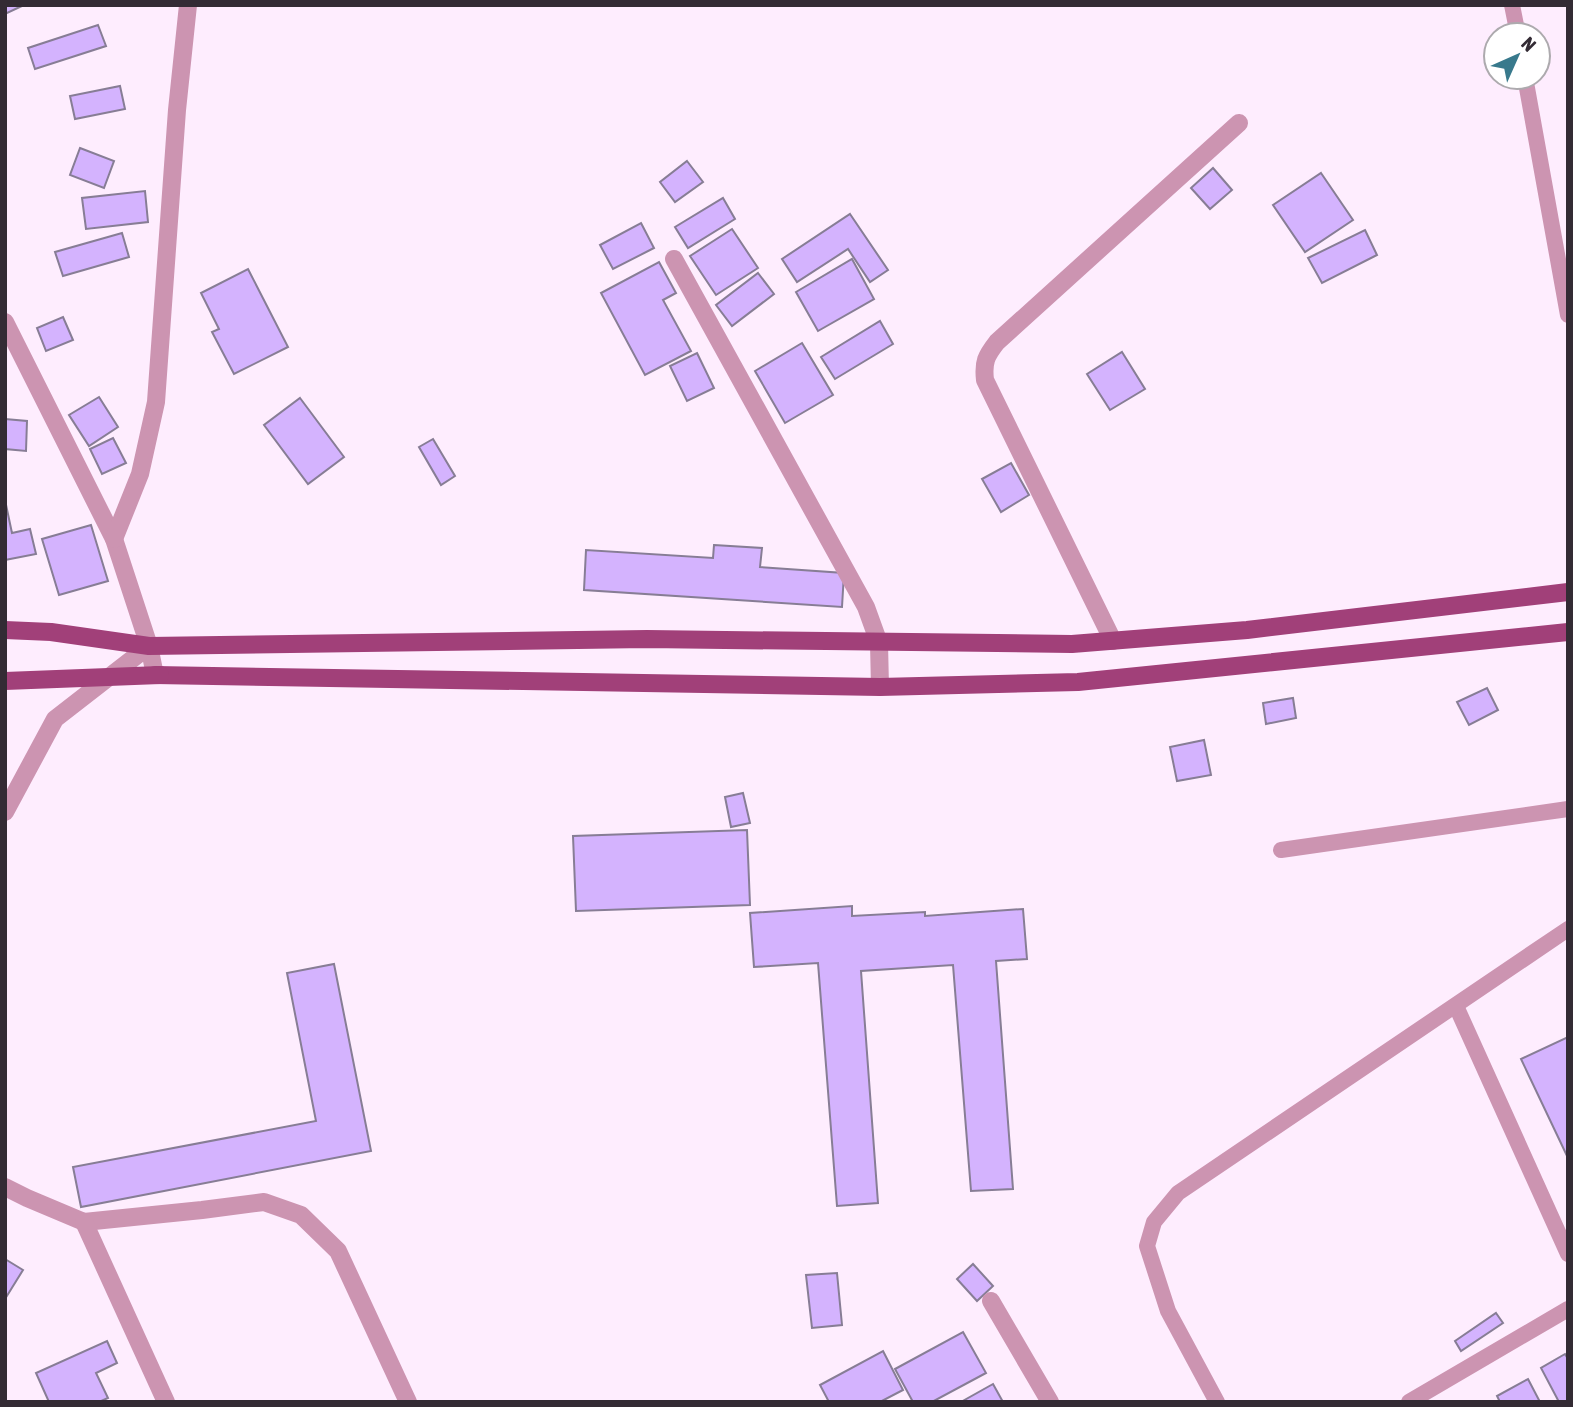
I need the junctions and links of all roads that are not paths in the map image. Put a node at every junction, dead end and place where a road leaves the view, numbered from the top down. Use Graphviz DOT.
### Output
graph roads {
  1 [pos="188,5"];
  2 [pos="1528,91"];
  3 [pos="1239,122"];
  4 [pos="674,258"];
  5 [pos="1568,315"];
  6 [pos="5,321"];
  7 [pos="114,539"];
  8 [pos="1568,592"];
  9 [pos="5,630"];
  10 [pos="1568,632"];
  11 [pos="1113,641"];
  12 [pos="879,643"];
  13 [pos="149,646"];
  14 [pos="157,675"];
  15 [pos="109,677"];
  16 [pos="5,681"];
  17 [pos="880,687"];
  18 [pos="1568,809"];
  19 [pos="5,811"];
  20 [pos="1281,850"];
  21 [pos="1568,929"];
  22 [pos="1456,1006"];
  23 [pos="5,1186"];
  24 [pos="84,1222"];
  25 [pos="1568,1254"];
  26 [pos="992,1301"];
  27 [pos="1568,1309"];
  28 [pos="166,1402"];
  29 [pos="408,1402"];
  30 [pos="1050,1402"];
  31 [pos="1217,1402"];
  32 [pos="1409,1402"];
  1 -- 7 [label="street"];
  2 -- 5 [label="lane"];
  3 -- 11 [label="street"];
  4 -- 12 [label="street"];
  6 -- 7 [label="street"];
  7 -- 13 [label="street"];
  8 -- 11 [label="main road"];
  9 -- 13 [label="main road"];
  10 -- 17 [label="main road"];
  11 -- 12 [label="main road"];
  12 -- 13 [label="main road"];
  12 -- 17 [label="street"];
  13 -- 14 [label="street"];
  13 -- 15 [label="street"];
  14 -- 15 [label="main road"];
  14 -- 17 [label="main road"];
  15 -- 16 [label="main road"];
  15 -- 19 [label="street"];
  18 -- 20 [label="lane"];
  21 -- 22 [label="lane"];
  22 -- 25 [label="lane"];
  22 -- 31 [label="lane"];
  23 -- 24 [label="street"];
  24 -- 28 [label="street"];
  24 -- 29 [label="street"];
  26 -- 30 [label="street"];
  27 -- 32 [label="lane"];
}
